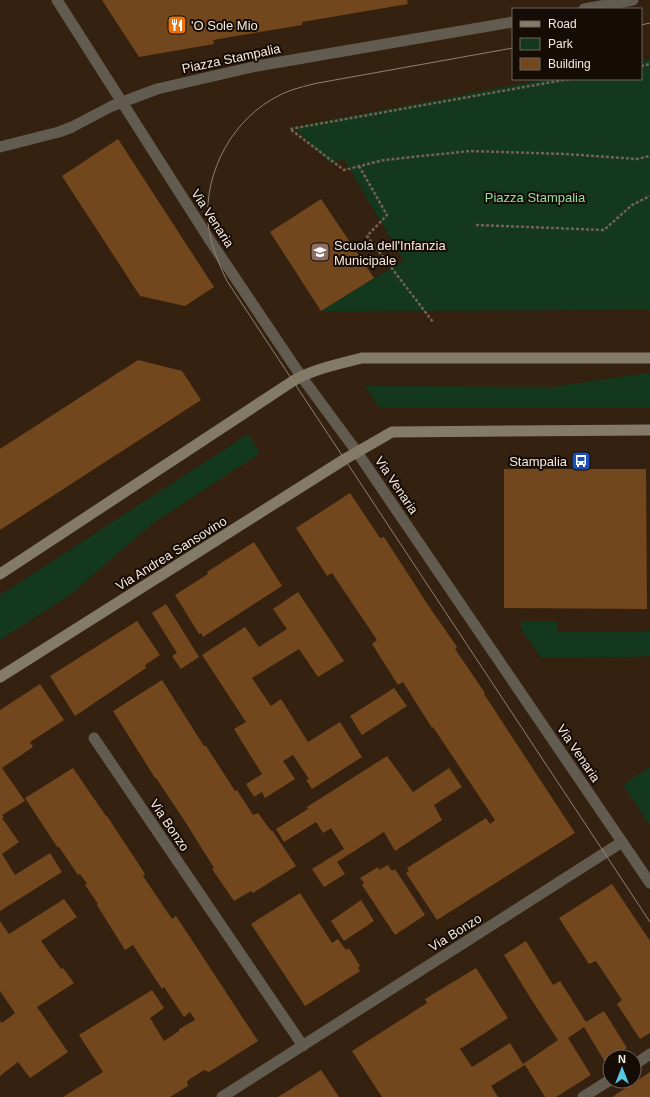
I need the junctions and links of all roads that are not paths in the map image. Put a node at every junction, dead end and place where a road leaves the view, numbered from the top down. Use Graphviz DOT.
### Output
graph roads {
  1 [pos="57,0"];
  2 [pos="634,0"];
  3 [pos="590,8"];
  4 [pos="512,22"];
  5 [pos="122,102"];
  6 [pos="0,147"];
  7 [pos="650,358"];
  8 [pos="301,376"];
  9 [pos="650,430"];
  10 [pos="357,452"];
  11 [pos="0,574"];
  12 [pos="0,677"];
  13 [pos="94,738"];
  14 [pos="622,842"];
  15 [pos="650,883"];
  16 [pos="303,1046"];
  17 [pos="602,1085"];
  18 [pos="222,1097"];
  19 [pos="583,1097"];
  1 -- 5 [label="street, Via Venaria"];
  2 -- 3 [label="street"];
  4 -- 5 [label="street, Piazza Stampalia"];
  5 -- 6 [label="street, Piazza Stampalia"];
  5 -- 8 [label="street, Via Venaria"];
  7 -- 8 [label="main road"];
  8 -- 10 [label="street, Via Venaria"];
  8 -- 11 [label="main road"];
  9 -- 10 [label="main road"];
  10 -- 12 [label="main road, Via Andrea Sansovino"];
  10 -- 14 [label="street, Via Venaria"];
  13 -- 16 [label="street, Via Bonzo"];
  14 -- 15 [label="street, Via Venaria"];
  14 -- 16 [label="street, Via Bonzo"];
  16 -- 18 [label="street, Via Bonzo"];
  17 -- 19 [label="street"];
}
